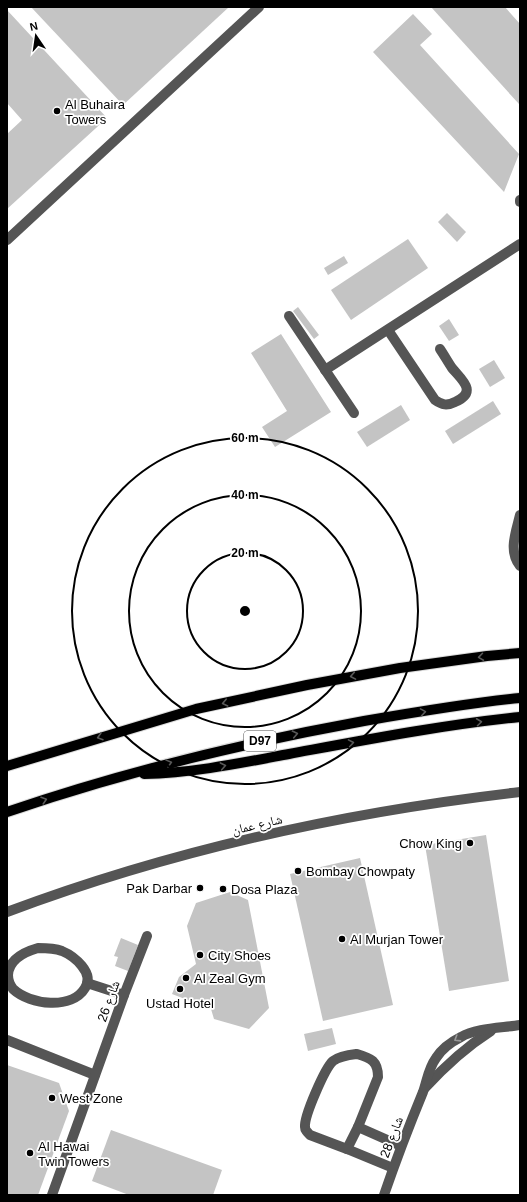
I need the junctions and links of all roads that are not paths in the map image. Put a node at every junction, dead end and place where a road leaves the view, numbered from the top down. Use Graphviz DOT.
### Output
graph roads {
  1 [pos="259,7"];
  2 [pos="7,240"];
  3 [pos="520,244"];
  4 [pos="289,316"];
  5 [pos="388,330"];
  6 [pos="440,349"];
  7 [pos="325,370"];
  8 [pos="354,413"];
  9 [pos="520,515"];
  10 [pos="520,566"];
  11 [pos="520,653"];
  12 [pos="520,698"];
  13 [pos="520,717"];
  14 [pos="7,766"];
  15 [pos="128,774"];
  16 [pos="520,792"];
  17 [pos="7,812"];
  18 [pos="7,912"];
  19 [pos="147,936"];
  20 [pos="87,984"];
  21 [pos="124,995"];
  22 [pos="520,1025"];
  23 [pos="7,1040"];
  24 [pos="95,1075"];
  25 [pos="358,1127"];
  26 [pos="401,1146"];
  27 [pos="347,1149"];
  28 [pos="393,1168"];
  29 [pos="52,1195"];
  30 [pos="384,1195"];
  1 -- 2 [label="street"];
  3 -- 5 [label="street"];
  4 -- 7 [label="street"];
  5 -- 6 [label="street"];
  5 -- 7 [label="street"];
  7 -- 8 [label="street"];
  9 -- 10 [label="street"];
  11 -- 14 [label="main road, one-way"];
  15 -- 12 [label="main road, D97, one-way"];
  15 -- 13 [label="main road, one-way"];
  17 -- 15 [label="main road, D97, one-way"];
  16 -- 18 [label="street, شارع عمان"];
  19 -- 21 [label="street, شارع 26"];
  20 -- 20 [label="street"];
  20 -- 21 [label="street"];
  21 -- 24 [label="street, شارع 26"];
  22 -- 26 [label="street, شارع 28"];
  23 -- 24 [label="street"];
  24 -- 29 [label="street, شارع 26"];
  25 -- 26 [label="street"];
  25 -- 27 [label="street"];
  25 -- 27 [label="street"];
  26 -- 28 [label="street, شارع 28"];
  27 -- 28 [label="street"];
  28 -- 30 [label="street, شارع 28"];
}
